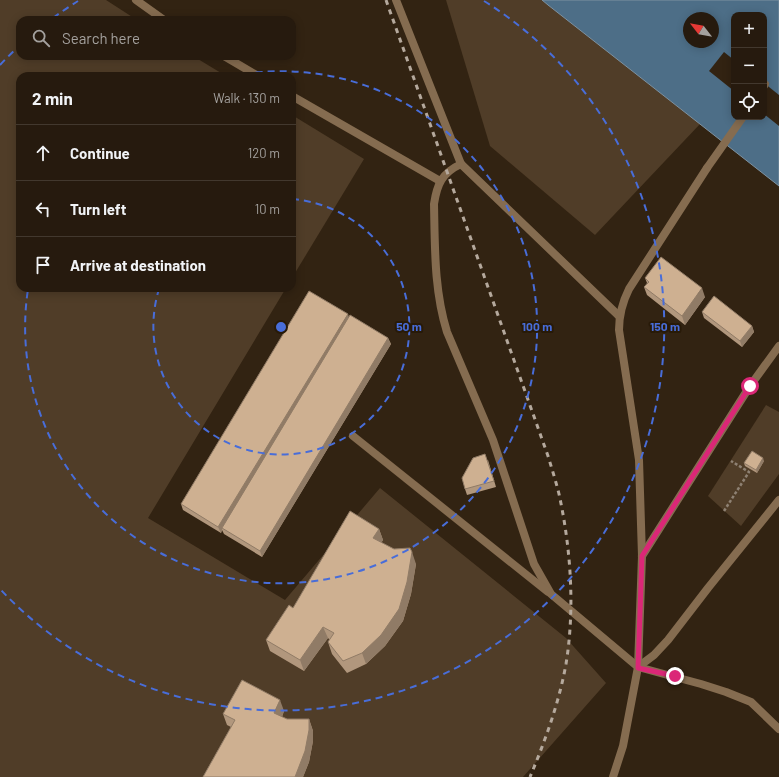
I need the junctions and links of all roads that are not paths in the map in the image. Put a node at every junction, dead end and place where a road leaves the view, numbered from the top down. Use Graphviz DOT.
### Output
graph roads {
  1 [pos="136,0"];
  2 [pos="396,0"];
  3 [pos="158,16"];
  4 [pos="231,60"];
  5 [pos="251,72"];
  6 [pos="296,98"];
  7 [pos="741,120"];
  8 [pos="461,164"];
  9 [pos="440,181"];
  10 [pos="619,316"];
  11 [pos="779,346"];
  12 [pos="353,436"];
  13 [pos="779,500"];
  14 [pos="642,556"];
  15 [pos="551,594"];
  16 [pos="638,668"];
  17 [pos="779,729"];
  18 [pos="613,777"];
  1 -- 3 [label="street"];
  2 -- 8 [label="street"];
  4 -- 5 [label="street"];
  6 -- 9 [label="street"];
  7 -- 10 [label="street"];
  8 -- 9 [label="street"];
  8 -- 10 [label="street"];
  9 -- 15 [label="street"];
  10 -- 14 [label="street"];
  11 -- 14 [label="street"];
  12 -- 15 [label="street"];
  13 -- 16 [label="street"];
  14 -- 16 [label="street"];
  15 -- 16 [label="street"];
  16 -- 17 [label="street"];
  16 -- 18 [label="street"];
}
